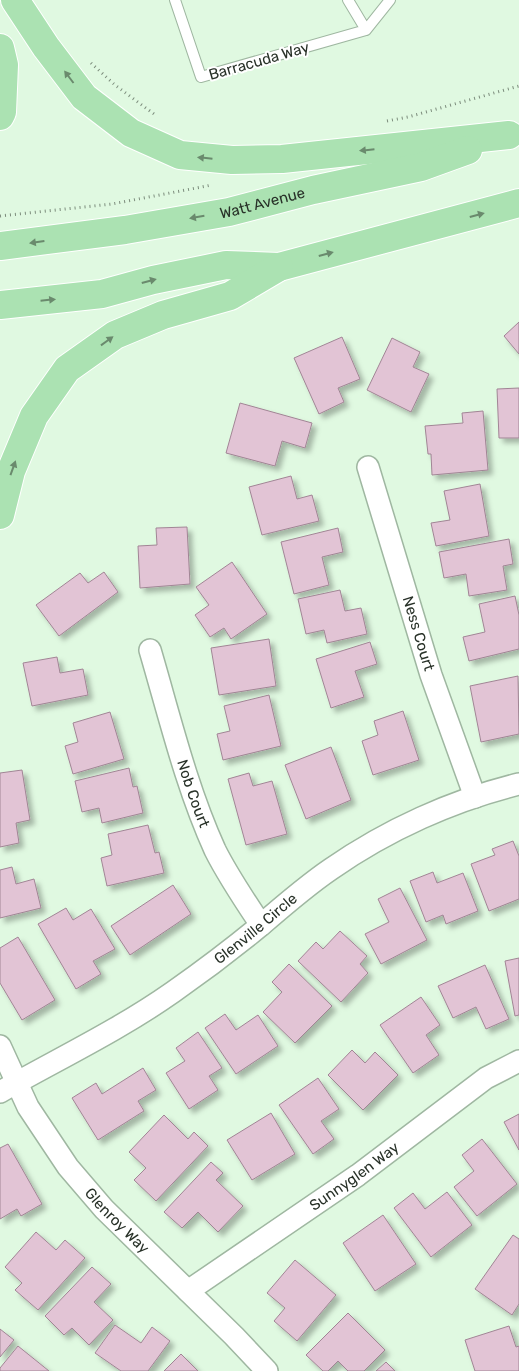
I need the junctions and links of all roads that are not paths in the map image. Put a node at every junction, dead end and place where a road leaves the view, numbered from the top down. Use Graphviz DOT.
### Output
graph roads {
  1 [pos="14,0"];
  2 [pos="175,0"];
  3 [pos="348,0"];
  4 [pos="390,0"];
  5 [pos="366,30"];
  6 [pos="0,48"];
  7 [pos="0,116"];
  8 [pos="514,134"];
  9 [pos="519,203"];
  10 [pos="0,246"];
  11 [pos="279,267"];
  12 [pos="0,305"];
  13 [pos="368,466"];
  14 [pos="0,515"];
  15 [pos="150,650"];
  16 [pos="519,784"];
  17 [pos="475,797"];
  18 [pos="261,925"];
  19 [pos="0,1046"];
  20 [pos="519,1061"];
  21 [pos="9,1087"];
  22 [pos="188,1291"];
  23 [pos="267,1371"];
  8 -- 1 [label="main road, one-way"];
  2 -- 5 [label="lane, Barracuda Way"];
  3 -- 5 [label="lane"];
  4 -- 5 [label="lane"];
  6 -- 7 [label="main road"];
  8 -- 10 [label="main road, Watt Avenue, one-way"];
  11 -- 9 [label="main road, one-way"];
  12 -- 11 [label="main road, one-way"];
  14 -- 11 [label="main road, one-way"];
  13 -- 17 [label="street, Ness Court"];
  15 -- 18 [label="street, Nob Court"];
  16 -- 17 [label="street, Glenville Circle"];
  17 -- 18 [label="street, Glenville Circle"];
  18 -- 21 [label="street, Glenville Circle"];
  19 -- 21 [label="street, Glenroy Way"];
  20 -- 22 [label="street, Sunnyglen Way"];
  21 -- 22 [label="street, Glenroy Way"];
  22 -- 23 [label="street, Glenroy Way"];
}
